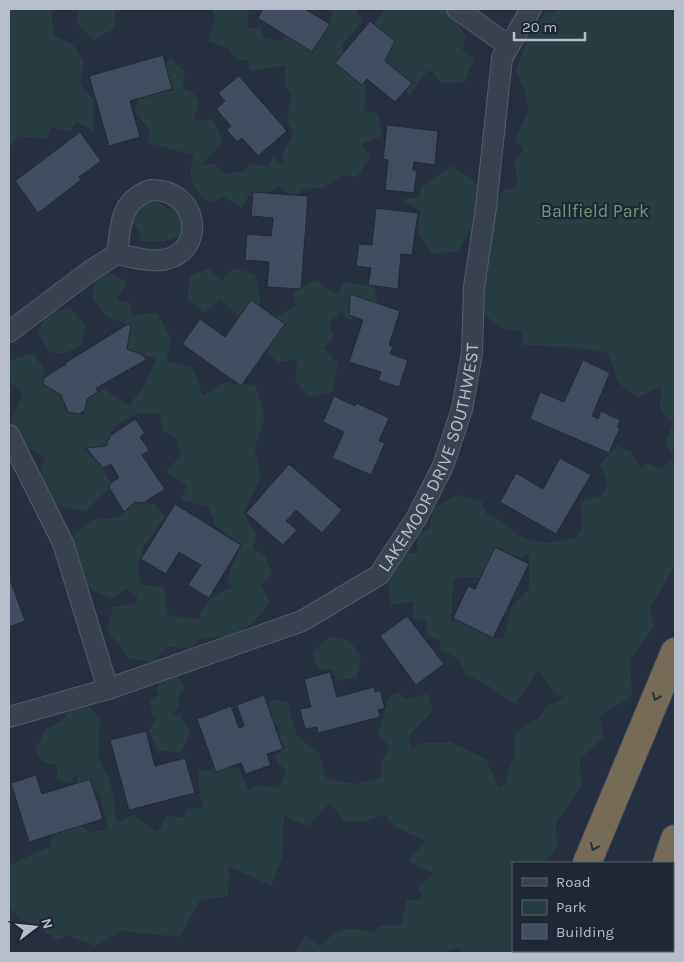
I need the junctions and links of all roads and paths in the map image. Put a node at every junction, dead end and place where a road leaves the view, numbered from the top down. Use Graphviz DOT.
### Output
graph roads {
  1 [pos="457,9"];
  2 [pos="531,9"];
  3 [pos="509,46"];
  4 [pos="117,254"];
  5 [pos="9,332"];
  6 [pos="9,435"];
  7 [pos="675,652"];
  8 [pos="108,689"];
  9 [pos="9,717"];
  10 [pos="675,839"];
  11 [pos="587,862"];
  12 [pos="667,862"];
  1 -- 3 [label="street"];
  2 -- 3 [label="street, LAKEMOOR DRIVE SOUTHWEST"];
  3 -- 8 [label="street, LAKEMOOR DRIVE SOUTHWEST"];
  4 -- 5 [label="street"];
  6 -- 8 [label="street"];
  7 -- 11 [label="highway, one-way"];
  8 -- 9 [label="street, LAKEMOOR DRIVE SOUTHWEST"];
  10 -- 12 [label="highway"];
}
